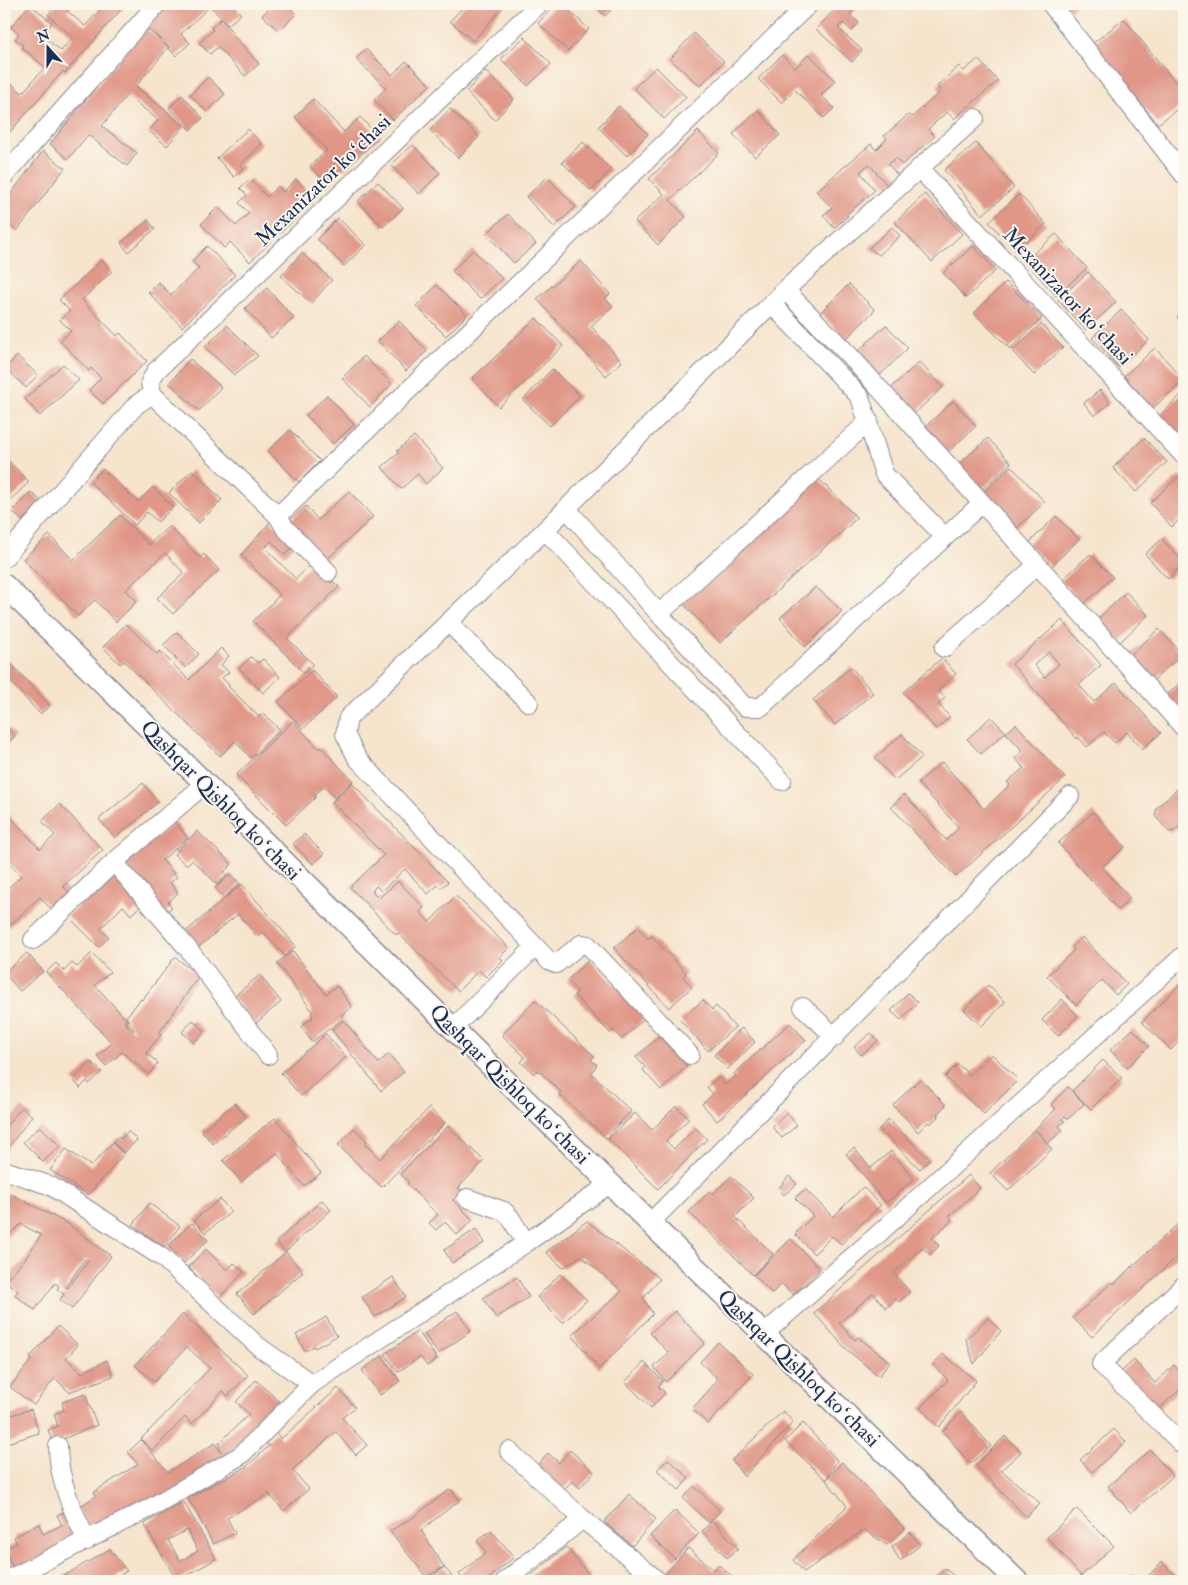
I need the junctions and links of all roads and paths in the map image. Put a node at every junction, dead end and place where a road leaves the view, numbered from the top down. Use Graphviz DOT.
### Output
graph roads {
  1 [pos="157,4"];
  2 [pos="539,4"];
  3 [pos="1051,4"];
  4 [pos="797,8"];
  5 [pos="975,118"];
  6 [pos="919,168"];
  7 [pos="1184,175"];
  8 [pos="4,176"];
  9 [pos="785,290"];
  10 [pos="771,303"];
  11 [pos="152,394"];
  12 [pos="869,421"];
  13 [pos="1184,455"];
  14 [pos="981,504"];
  15 [pos="567,509"];
  16 [pos="278,516"];
  17 [pos="546,530"];
  18 [pos="945,537"];
  19 [pos="4,558"];
  20 [pos="1037,565"];
  21 [pos="328,572"];
  22 [pos="4,587"];
  23 [pos="659,614"];
  24 [pos="448,622"];
  25 [pos="944,648"];
  26 [pos="528,703"];
  27 [pos="1184,728"];
  28 [pos="782,781"];
  29 [pos="205,784"];
  30 [pos="1070,796"];
  31 [pos="114,862"];
  32 [pos="33,940"];
  33 [pos="535,947"];
  34 [pos="1184,955"];
  35 [pos="803,1007"];
  36 [pos="453,1028"];
  37 [pos="835,1037"];
  38 [pos="690,1054"];
  39 [pos="268,1055"];
  40 [pos="4,1170"];
  41 [pos="610,1183"];
  42 [pos="467,1198"];
  43 [pos="650,1224"];
  44 [pos="526,1243"];
  45 [pos="1184,1285"];
  46 [pos="764,1334"];
  47 [pos="312,1384"];
  48 [pos="58,1446"];
  49 [pos="1184,1446"];
  50 [pos="509,1450"];
  51 [pos="583,1518"];
  52 [pos="87,1541"];
  53 [pos="5,1581"];
  54 [pos="506,1581"];
  55 [pos="658,1581"];
  56 [pos="1017,1581"];
  1 -- 8 [label="street"];
  2 -- 11 [label="street, Mexanizator koʻchasi"];
  3 -- 7 [label="street"];
  4 -- 16 [label="street"];
  5 -- 6 [label="street"];
  6 -- 9 [label="street"];
  6 -- 13 [label="street, Mexanizator koʻchasi"];
  9 -- 10 [label="street"];
  9 -- 14 [label="street"];
  10 -- 12 [label="street"];
  10 -- 15 [label="street"];
  11 -- 16 [label="street"];
  11 -- 19 [label="street"];
  12 -- 18 [label="street"];
  12 -- 23 [label="street"];
  14 -- 18 [label="street"];
  14 -- 20 [label="street"];
  15 -- 17 [label="street"];
  15 -- 23 [label="street"];
  16 -- 21 [label="street"];
  17 -- 24 [label="street"];
  17 -- 28 [label="street"];
  18 -- 23 [label="street"];
  20 -- 25 [label="street"];
  20 -- 27 [label="street"];
  22 -- 29 [label="main road, Qashqar Qishloq koʻchasi"];
  24 -- 26 [label="street"];
  24 -- 33 [label="street"];
  29 -- 31 [label="street"];
  29 -- 36 [label="main road, Qashqar Qishloq koʻchasi"];
  30 -- 37 [label="street"];
  31 -- 32 [label="street"];
  31 -- 39 [label="street"];
  33 -- 36 [label="street"];
  33 -- 38 [label="street"];
  34 -- 46 [label="street"];
  35 -- 37 [label="street"];
  36 -- 41 [label="main road, Qashqar Qishloq koʻchasi"];
  37 -- 43 [label="street"];
  40 -- 47 [label="street"];
  41 -- 43 [label="main road, Qashqar Qishloq koʻchasi"];
  41 -- 44 [label="street"];
  42 -- 44 [label="street"];
  43 -- 46 [label="main road, Qashqar Qishloq koʻchasi"];
  44 -- 47 [label="street"];
  45 -- 49 [label="street"];
  46 -- 56 [label="main road, Qashqar Qishloq koʻchasi"];
  47 -- 52 [label="street"];
  48 -- 52 [label="street"];
  50 -- 51 [label="street"];
  51 -- 54 [label="street"];
  51 -- 55 [label="street"];
  52 -- 53 [label="street"];
}
